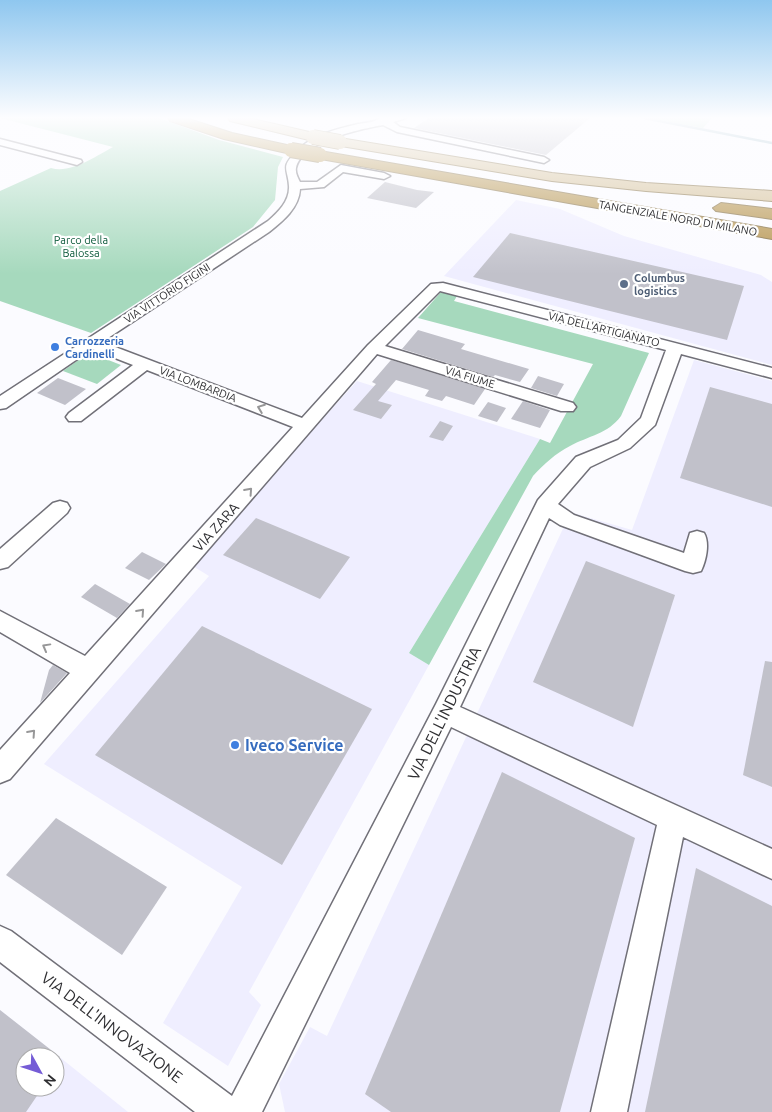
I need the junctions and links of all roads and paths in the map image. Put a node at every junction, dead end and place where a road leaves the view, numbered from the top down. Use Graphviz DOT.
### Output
graph roads {
  1 [pos="291,170"];
  2 [pos="340,170"];
  3 [pos="352,170"];
  4 [pos="399,170"];
  5 [pos="444,170"];
  6 [pos="491,170"];
  7 [pos="384,176"];
  8 [pos="505,181"];
  9 [pos="295,186"];
  10 [pos="771,195"];
  11 [pos="772,214"];
  12 [pos="772,226"];
  13 [pos="772,234"];
  14 [pos="772,250"];
  15 [pos="436,287"];
  16 [pos="90,343"];
  17 [pos="675,347"];
  18 [pos="374,348"];
  19 [pos="145,364"];
  20 [pos="772,373"];
  21 [pos="0,404"];
  22 [pos="567,407"];
  23 [pos="75,417"];
  24 [pos="307,426"];
  25 [pos="545,505"];
  26 [pos="60,508"];
  27 [pos="697,539"];
  28 [pos="0,560"];
  29 [pos="0,621"];
  30 [pos="88,670"];
  31 [pos="445,712"];
  32 [pos="0,770"];
  33 [pos="673,818"];
  34 [pos="772,864"];
  35 [pos="0,942"];
  36 [pos="224,1112"];
  37 [pos="243,1112"];
  38 [pos="609,1112"];
  1 -- 9 [label="street, VIA VITTORIO FIGINI"];
  2 -- 9 [label="street"];
  3 -- 7 [label="street"];
  4 -- 13 [label="highway, TANGENZIALE NORD DI MILANO"];
  4 -- 14 [label="highway"];
  5 -- 8 [label="highway, TANGENZIALE NORD DI MILANO"];
  6 -- 10 [label="main road"];
  8 -- 11 [label="highway"];
  8 -- 12 [label="highway, TANGENZIALE NORD DI MILANO"];
  9 -- 16 [label="street, VIA VITTORIO FIGINI"];
  15 -- 17 [label="street, VIA DELL'ARTIGIANATO"];
  15 -- 18 [label="street, VIA ZARA"];
  16 -- 19 [label="street, VIA LOMBARDIA"];
  16 -- 21 [label="street, VIA VITTORIO FIGINI"];
  17 -- 20 [label="street, VIA DELL'ARTIGIANATO"];
  17 -- 25 [label="street, VIA DELL'INDUSTRIA"];
  18 -- 22 [label="street, VIA FIUME"];
  18 -- 24 [label="street, VIA ZARA"];
  19 -- 23 [label="street"];
  24 -- 19 [label="street, VIA LOMBARDIA, one-way"];
  30 -- 24 [label="street, VIA ZARA, one-way"];
  25 -- 27 [label="street"];
  25 -- 31 [label="street, VIA DELL'INDUSTRIA"];
  26 -- 28 [label="street"];
  30 -- 29 [label="street, one-way"];
  32 -- 30 [label="street, VIA ZARA, one-way"];
  31 -- 33 [label="street"];
  31 -- 37 [label="street, VIA DELL'INDUSTRIA"];
  33 -- 34 [label="street"];
  33 -- 38 [label="street"];
  35 -- 36 [label="street, VIA DELL'INNOVAZIONE"];
}
